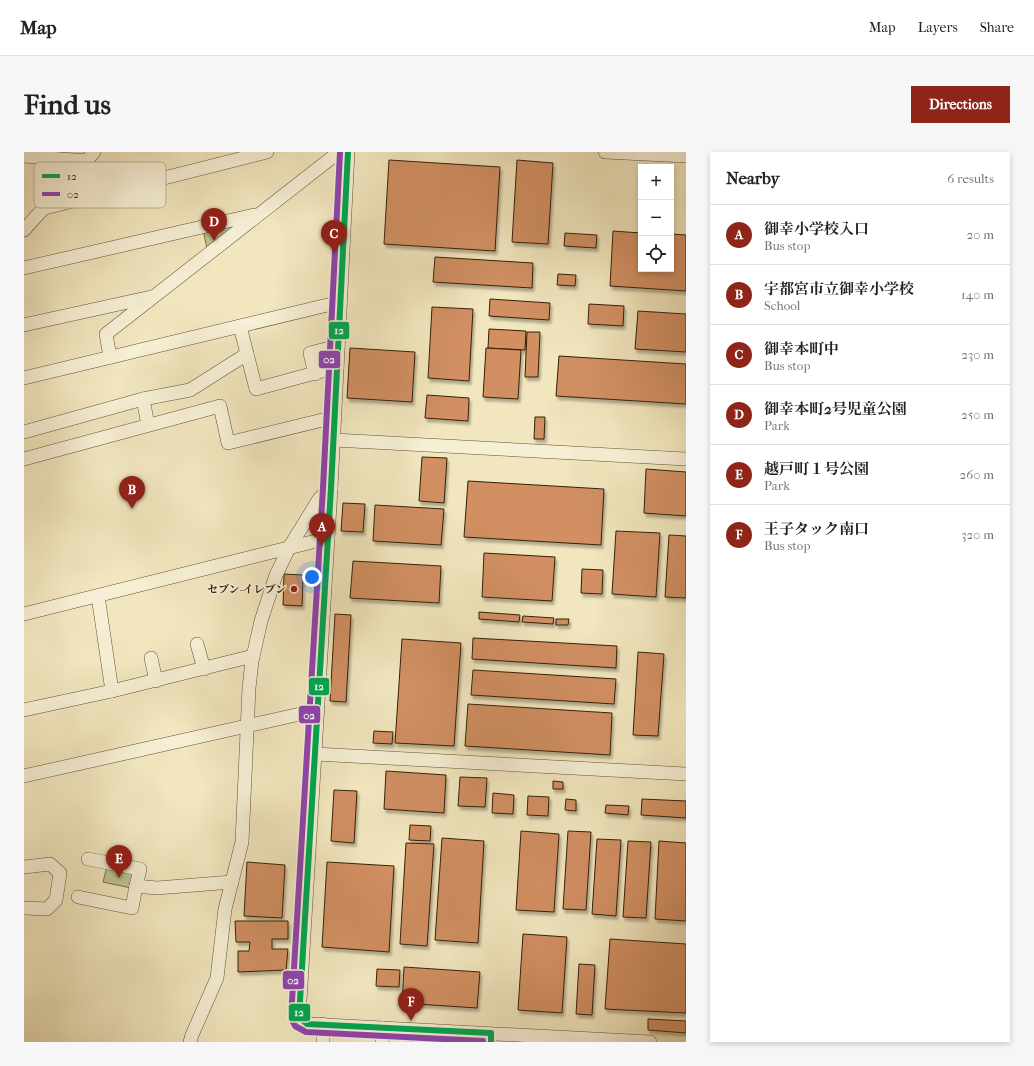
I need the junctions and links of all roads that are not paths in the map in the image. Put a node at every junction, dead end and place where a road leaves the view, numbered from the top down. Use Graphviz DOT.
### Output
graph roads {
  1 [pos="266,152"];
  2 [pos="339,152"];
  3 [pos="348,152"];
  4 [pos="605,152"];
  5 [pos="24,156"];
  6 [pos="90,156"];
  7 [pos="686,156"];
  8 [pos="166,177"];
  9 [pos="45,208"];
  10 [pos="259,214"];
  11 [pos="24,230"];
  12 [pos="24,268"];
  13 [pos="154,296"];
  14 [pos="340,302"];
  15 [pos="24,326"];
  16 [pos="240,326"];
  17 [pos="338,346"];
  18 [pos="247,354"];
  19 [pos="110,357"];
  20 [pos="337,367"];
  21 [pos="315,374"];
  22 [pos="24,378"];
  23 [pos="143,399"];
  24 [pos="335,417"];
  25 [pos="148,425"];
  26 [pos="24,432"];
  27 [pos="334,440"];
  28 [pos="24,458"];
  29 [pos="686,459"];
  30 [pos="331,488"];
  31 [pos="328,538"];
  32 [pos="289,548"];
  33 [pos="98,596"];
  34 [pos="25,610"];
  35 [pos="198,644"];
  36 [pos="253,656"];
  37 [pos="150,658"];
  38 [pos="204,669"];
  39 [pos="156,681"];
  40 [pos="112,691"];
  41 [pos="24,710"];
  42 [pos="318,710"];
  43 [pos="247,726"];
  44 [pos="315,754"];
  45 [pos="686,774"];
  46 [pos="24,776"];
  47 [pos="88,859"];
  48 [pos="24,867"];
  49 [pos="232,882"];
  50 [pos="136,886"];
  51 [pos="78,897"];
  52 [pos="24,908"];
  53 [pos="323,1024"];
  54 [pos="383,1028"];
  55 [pos="491,1038"];
  56 [pos="190,1042"];
  57 [pos="322,1042"];
  58 [pos="382,1042"];
  59 [pos="650,1042"];
  1 -- 8 [label="street"];
  2 -- 10 [label="street"];
  3 -- 14 [label="street"];
  4 -- 7 [label="street"];
  5 -- 6 [label="street"];
  9 -- 11 [label="street"];
  10 -- 12 [label="street"];
  10 -- 13 [label="street"];
  13 -- 15 [label="street"];
  13 -- 19 [label="street"];
  14 -- 16 [label="street"];
  14 -- 17 [label="street"];
  16 -- 18 [label="street"];
  16 -- 19 [label="street"];
  17 -- 20 [label="street"];
  17 -- 21 [label="street"];
  18 -- 21 [label="street"];
  18 -- 23 [label="street"];
  19 -- 22 [label="street"];
  20 -- 21 [label="street"];
  20 -- 24 [label="street"];
  23 -- 25 [label="street"];
  23 -- 26 [label="street"];
  24 -- 25 [label="street"];
  24 -- 27 [label="street"];
  25 -- 28 [label="street"];
  27 -- 29 [label="street"];
  27 -- 30 [label="street"];
  30 -- 31 [label="street"];
  30 -- 32 [label="street"];
  31 -- 32 [label="street"];
  31 -- 42 [label="street"];
  32 -- 33 [label="street"];
  32 -- 36 [label="street"];
  33 -- 34 [label="street"];
  33 -- 40 [label="street"];
  35 -- 38 [label="street"];
  36 -- 38 [label="street"];
  36 -- 43 [label="street"];
  37 -- 39 [label="street"];
  38 -- 39 [label="street"];
  39 -- 40 [label="street"];
  40 -- 41 [label="street"];
  42 -- 43 [label="street"];
  42 -- 44 [label="street"];
  43 -- 46 [label="street"];
  43 -- 49 [label="street"];
  44 -- 45 [label="street"];
  44 -- 53 [label="street"];
  47 -- 50 [label="street"];
  48 -- 52 [label="street"];
  49 -- 50 [label="street"];
  49 -- 56 [label="street"];
  50 -- 51 [label="street"];
  53 -- 54 [label="street"];
  53 -- 57 [label="street"];
  54 -- 55 [label="street"];
  54 -- 58 [label="street"];
  55 -- 59 [label="street"];
}
